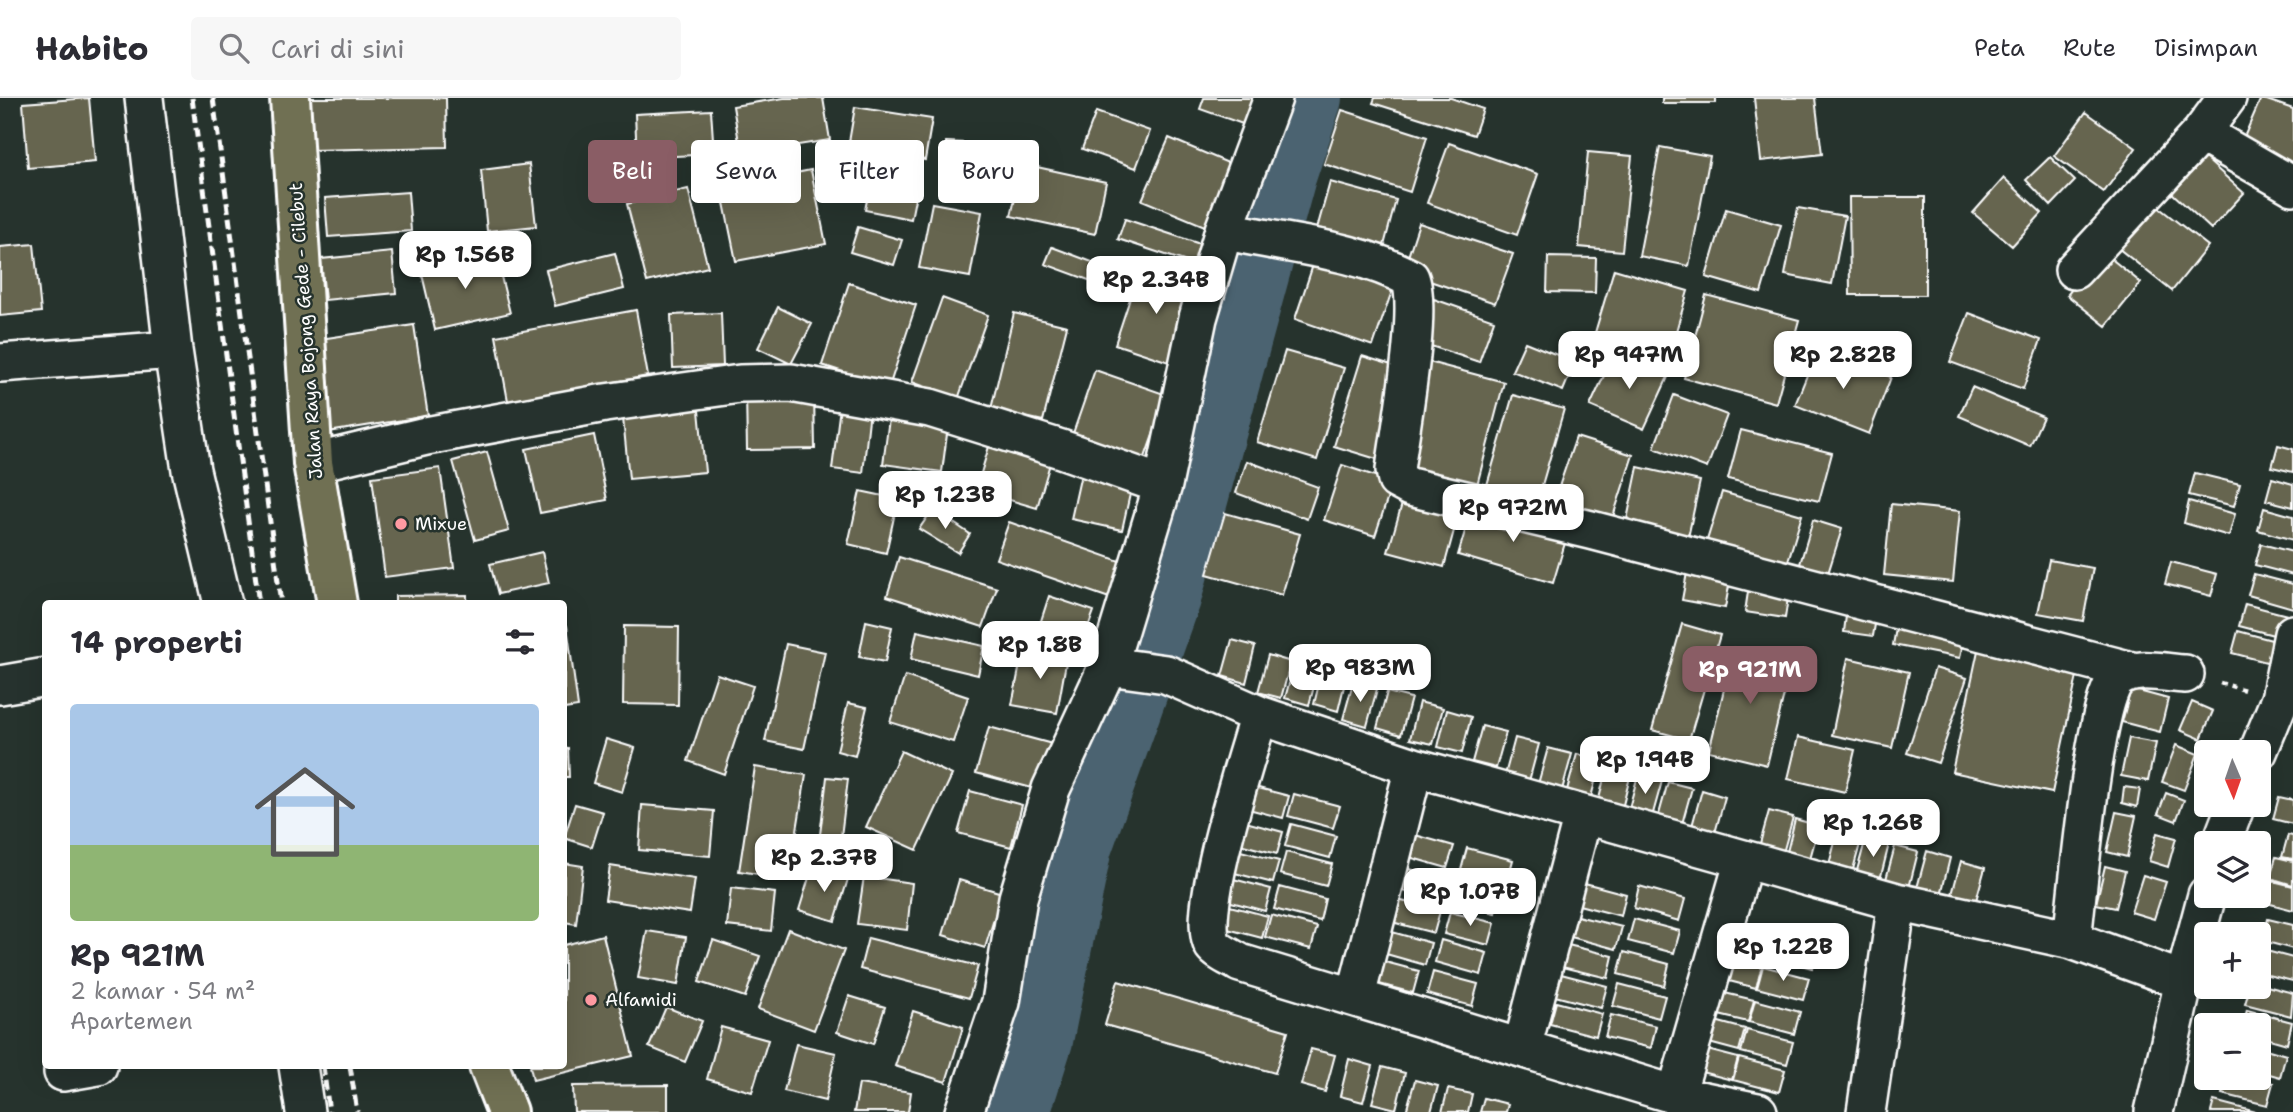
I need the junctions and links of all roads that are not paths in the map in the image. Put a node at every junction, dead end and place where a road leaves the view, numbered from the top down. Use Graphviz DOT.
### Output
graph roads {
  1 [pos="144,98"];
  2 [pos="290,98"];
  3 [pos="1273,98"];
  4 [pos="2227,98"];
  5 [pos="2201,133"];
  6 [pos="2293,186"];
  7 [pos="1237,233"];
  8 [pos="2074,270"];
  9 [pos="173,350"];
  10 [pos="0,363"];
  11 [pos="313,463"];
  12 [pos="1163,485"];
  13 [pos="222,600"];
  14 [pos="336,600"];
  15 [pos="2293,634"];
  16 [pos="1115,666"];
  17 [pos="2132,671"];
  18 [pos="2185,674"];
  19 [pos="42,678"];
  20 [pos="0,685"];
  21 [pos="2286,701"];
  22 [pos="1259,715"];
  23 [pos="2265,740"];
  24 [pos="1413,767"];
  25 [pos="1583,815"];
  26 [pos="1744,860"];
  27 [pos="1898,902"];
  28 [pos="2204,908"];
  29 [pos="2072,940"];
  30 [pos="2184,981"];
  31 [pos="1356,996"];
  32 [pos="1521,1048"];
  33 [pos="298,1069"];
  34 [pos="490,1069"];
  35 [pos="1676,1095"];
  36 [pos="305,1112"];
  37 [pos="507,1112"];
  38 [pos="964,1112"];
  39 [pos="1758,1112"];
  40 [pos="1866,1112"];
  41 [pos="2154,1112"];
  1 -- 9 [label="street"];
  2 -- 11 [label="main road, Jalan Raya Bojong Gede - Cilebut"];
  3 -- 7 [label="street"];
  4 -- 5 [label="street"];
  5 -- 6 [label="street"];
  5 -- 8 [label="street"];
  7 -- 12 [label="street"];
  7 -- 17 [label="street"];
  9 -- 10 [label="street"];
  9 -- 13 [label="street"];
  11 -- 12 [label="street"];
  11 -- 14 [label="main road, Jalan Raya Bojong Gede - Cilebut"];
  12 -- 16 [label="street"];
  15 -- 21 [label="street"];
  16 -- 22 [label="street"];
  16 -- 38 [label="street"];
  17 -- 18 [label="street"];
  17 -- 29 [label="street"];
  19 -- 20 [label="street"];
  21 -- 23 [label="street"];
  22 -- 24 [label="street"];
  22 -- 31 [label="street"];
  24 -- 25 [label="street"];
  24 -- 31 [label="street"];
  25 -- 26 [label="street"];
  25 -- 32 [label="street"];
  26 -- 27 [label="street"];
  26 -- 35 [label="street"];
  27 -- 29 [label="street"];
  27 -- 40 [label="street"];
  28 -- 30 [label="street"];
  29 -- 30 [label="street"];
  30 -- 41 [label="street"];
  31 -- 32 [label="street"];
  32 -- 35 [label="street"];
  33 -- 36 [label="street"];
  34 -- 37 [label="main road"];
  35 -- 39 [label="street"];
}
